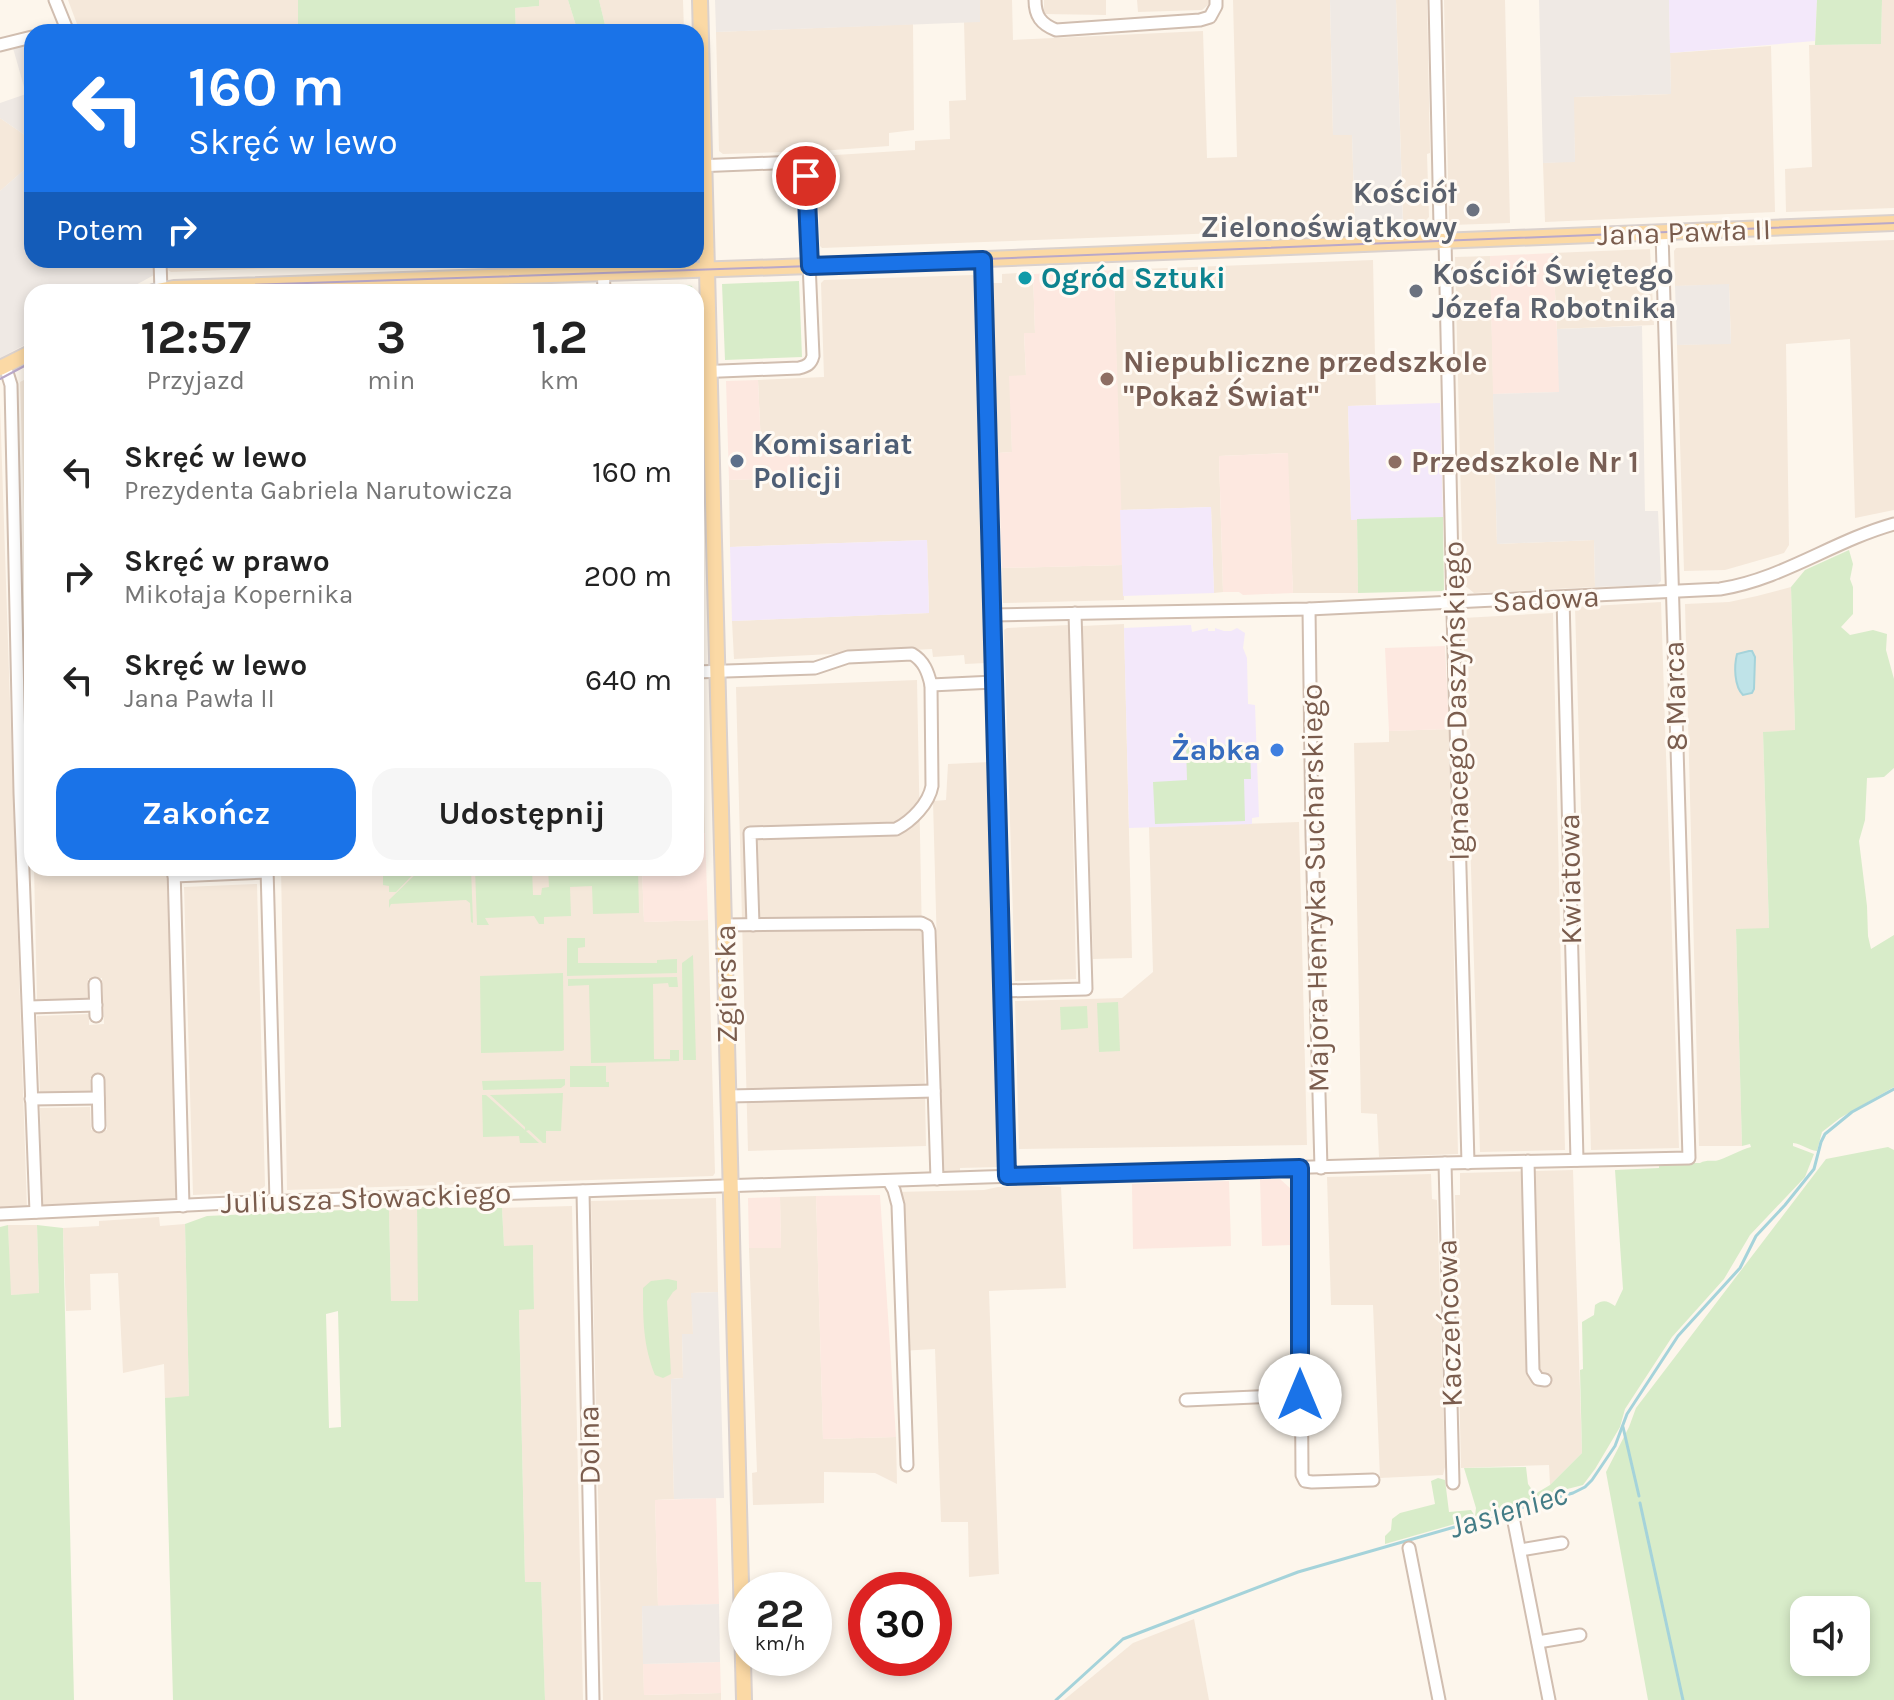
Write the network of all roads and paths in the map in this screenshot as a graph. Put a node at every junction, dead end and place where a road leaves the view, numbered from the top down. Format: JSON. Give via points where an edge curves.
{"nodes":[{"id":1,"x":55,"y":0,"type":"edge"},
{"id":2,"x":700,"y":0,"type":"edge"},
{"id":3,"x":1035,"y":0,"type":"edge"},
{"id":4,"x":1216,"y":0,"type":"edge"},
{"id":5,"x":1435,"y":0,"type":"edge"},
{"id":6,"x":65,"y":24,"type":"edge"},
{"id":7,"x":700,"y":24,"type":"edge"},
{"id":8,"x":24,"y":39,"type":"edge"},
{"id":9,"x":0,"y":45,"type":"edge"},
{"id":10,"x":704,"y":166,"type":"edge"},
{"id":11,"x":1894,"y":223,"type":"edge"},
{"id":12,"x":704,"y":225,"type":"edge"},
{"id":13,"x":1662,"y":233,"type":"junction"},
{"id":14,"x":1445,"y":240,"type":"junction"},
{"id":15,"x":983,"y":260,"type":"junction"},
{"id":16,"x":810,"y":266,"type":"junction"},
{"id":17,"x":571,"y":268,"type":"edge"},
{"id":18,"x":672,"y":268,"type":"edge"},
{"id":19,"x":707,"y":269,"type":"junction"},
{"id":20,"x":314,"y":284,"type":"edge"},
{"id":21,"x":704,"y":331,"type":"edge"},
{"id":22,"x":24,"y":356,"type":"edge"},
{"id":23,"x":2,"y":367,"type":"edge"},
{"id":24,"x":704,"y":372,"type":"edge"},
{"id":25,"x":704,"y":412,"type":"edge"},
{"id":26,"x":1894,"y":524,"type":"edge"},
{"id":27,"x":1671,"y":593,"type":"junction"},
{"id":28,"x":1563,"y":598,"type":"junction"},
{"id":29,"x":1453,"y":603,"type":"junction"},
{"id":30,"x":1309,"y":609,"type":"junction"},
{"id":31,"x":1075,"y":613,"type":"junction"},
{"id":32,"x":993,"y":615,"type":"junction"},
{"id":33,"x":704,"y":672,"type":"edge"},
{"id":34,"x":717,"y":672,"type":"junction"},
{"id":35,"x":994,"y":682,"type":"junction"},
{"id":36,"x":931,"y":685,"type":"junction"},
{"id":37,"x":174,"y":876,"type":"edge"},
{"id":38,"x":267,"y":876,"type":"edge"},
{"id":39,"x":724,"y":925,"type":"junction"},
{"id":40,"x":753,"y":925,"type":"junction"},
{"id":41,"x":95,"y":984,"type":"dead end"},
{"id":42,"x":1002,"y":991,"type":"junction"},
{"id":43,"x":29,"y":1007,"type":"junction"},
{"id":44,"x":98,"y":1080,"type":"dead end"},
{"id":45,"x":934,"y":1091,"type":"junction"},
{"id":46,"x":729,"y":1096,"type":"junction"},
{"id":47,"x":98,"y":1098,"type":"junction"},
{"id":48,"x":31,"y":1099,"type":"junction"},
{"id":49,"x":99,"y":1126,"type":"dead end"},
{"id":50,"x":1689,"y":1158,"type":"joint"},
{"id":51,"x":1577,"y":1160,"type":"junction"},
{"id":52,"x":1528,"y":1161,"type":"junction"},
{"id":53,"x":1445,"y":1163,"type":"junction"},
{"id":54,"x":1468,"y":1163,"type":"junction"},
{"id":55,"x":1300,"y":1168,"type":"junction"},
{"id":56,"x":1321,"y":1168,"type":"junction"},
{"id":57,"x":1007,"y":1176,"type":"junction"},
{"id":58,"x":937,"y":1179,"type":"junction"},
{"id":59,"x":889,"y":1181,"type":"junction"},
{"id":60,"x":732,"y":1186,"type":"junction"},
{"id":61,"x":583,"y":1191,"type":"junction"},
{"id":62,"x":276,"y":1201,"type":"junction"},
{"id":63,"x":183,"y":1206,"type":"junction"},
{"id":64,"x":36,"y":1212,"type":"junction"},
{"id":65,"x":0,"y":1214,"type":"edge"},
{"id":66,"x":1545,"y":1380,"type":"dead end"},
{"id":67,"x":1300,"y":1395,"type":"junction"},
{"id":68,"x":1186,"y":1400,"type":"dead end"},
{"id":69,"x":907,"y":1465,"type":"dead end"},
{"id":70,"x":1373,"y":1480,"type":"dead end"},
{"id":71,"x":1453,"y":1483,"type":"dead end"},
{"id":72,"x":1513,"y":1517,"type":"dead end"},
{"id":73,"x":1562,"y":1543,"type":"dead end"},
{"id":74,"x":1409,"y":1548,"type":"dead end"},
{"id":75,"x":1520,"y":1550,"type":"junction"},
{"id":76,"x":1580,"y":1635,"type":"dead end"},
{"id":77,"x":1538,"y":1642,"type":"junction"},
{"id":78,"x":593,"y":1700,"type":"edge"},
{"id":79,"x":744,"y":1700,"type":"edge"},
{"id":80,"x":1439,"y":1700,"type":"edge"},
{"id":81,"x":1549,"y":1700,"type":"edge"}],
"edges":[{"from":1,"to":6,"type":"street"},
{"from":2,"to":7,"type":"main road","name":"Zgierska"},
{"from":3,"to":4,"type":"street","via":[[1038,18],[1056,30],[1200,20],[1210,17]]},
{"from":5,"to":14,"type":"street","name":"Ignacego Daszyńskiego","via":[[1440,226]]},
{"from":8,"to":9,"type":"street"},
{"from":10,"to":16,"type":"street","via":[[802,165]]},
{"from":11,"to":13,"type":"main road","name":"Jana Pawła II"},
{"from":12,"to":19,"type":"main road","name":"Zgierska"},
{"from":13,"to":14,"type":"main road","name":"Jana Pawła II"},
{"from":13,"to":27,"type":"street","name":"8 Marca"},
{"from":14,"to":15,"type":"main road","name":"Jana Pawła II"},
{"from":14,"to":29,"type":"street","name":"Ignacego Daszyńskiego"},
{"from":15,"to":16,"type":"main road","name":"Jana Pawła II"},
{"from":15,"to":32,"type":"street"},
{"from":16,"to":19,"type":"main road","name":"Jana Pawła II"},
{"from":16,"to":24,"type":"street","via":[[813,356],[807,366]]},
{"from":17,"to":20,"type":"main road","name":"Jana Pawła II"},
{"from":18,"to":19,"type":"main road","name":"Jana Pawła II"},
{"from":19,"to":21,"type":"main road","name":"Zgierska"},
{"from":22,"to":23,"type":"main road"},
{"from":23,"to":43,"type":"street","via":[[11,388]]},
{"from":25,"to":34,"type":"main road","name":"Zgierska"},
{"from":26,"to":27,"type":"street","name":"Sadowa","via":[[1755,582]]},
{"from":27,"to":28,"type":"street","name":"Sadowa"},
{"from":27,"to":50,"type":"street","name":"8 Marca"},
{"from":28,"to":29,"type":"street","name":"Sadowa"},
{"from":28,"to":51,"type":"street","name":"Kwiatowa"},
{"from":29,"to":30,"type":"street","name":"Sadowa"},
{"from":29,"to":54,"type":"street","name":"Ignacego Daszyńskiego"},
{"from":30,"to":31,"type":"street","name":"Sadowa"},
{"from":30,"to":56,"type":"street","name":"Majora Henryka Sucharskiego"},
{"from":31,"to":32,"type":"street","name":"Sadowa"},
{"from":31,"to":42,"type":"street","via":[[1086,989]]},
{"from":32,"to":35,"type":"street"},
{"from":33,"to":34,"type":"street"},
{"from":34,"to":36,"type":"street","via":[[815,668],[848,657],[912,654],[926,668]]},
{"from":34,"to":39,"type":"main road","name":"Zgierska"},
{"from":35,"to":36,"type":"street"},
{"from":35,"to":42,"type":"street"},
{"from":36,"to":40,"type":"street","via":[[929,798],[896,829],[750,833]]},
{"from":37,"to":63,"type":"street"},
{"from":38,"to":62,"type":"street"},
{"from":39,"to":40,"type":"street"},
{"from":39,"to":46,"type":"main road","name":"Zgierska"},
{"from":40,"to":45,"type":"street","via":[[927,926]]},
{"from":41,"to":43,"type":"street","via":[[96,1010]]},
{"from":42,"to":57,"type":"street"},
{"from":43,"to":48,"type":"street"},
{"from":44,"to":47,"type":"street"},
{"from":45,"to":46,"type":"street"},
{"from":45,"to":58,"type":"street"},
{"from":46,"to":60,"type":"main road","name":"Zgierska"},
{"from":47,"to":48,"type":"street"},
{"from":47,"to":49,"type":"street"},
{"from":48,"to":64,"type":"street"},
{"from":50,"to":51,"type":"street","name":"Juliusza Słowackiego"},
{"from":51,"to":52,"type":"street","name":"Juliusza Słowackiego"},
{"from":52,"to":54,"type":"street","name":"Juliusza Słowackiego"},
{"from":52,"to":66,"type":"street","via":[[1533,1371]]},
{"from":53,"to":54,"type":"street","name":"Juliusza Słowackiego"},
{"from":53,"to":56,"type":"street","name":"Juliusza Słowackiego"},
{"from":53,"to":71,"type":"street","name":"Kaczeńcowa"},
{"from":55,"to":56,"type":"street","name":"Juliusza Słowackiego"},
{"from":55,"to":57,"type":"street","name":"Juliusza Słowackiego"},
{"from":55,"to":67,"type":"street"},
{"from":57,"to":58,"type":"street","name":"Juliusza Słowackiego"},
{"from":58,"to":59,"type":"street","name":"Juliusza Słowackiego"},
{"from":59,"to":60,"type":"street","name":"Juliusza Słowackiego"},
{"from":59,"to":69,"type":"street","via":[[898,1205]]},
{"from":60,"to":61,"type":"street","name":"Juliusza Słowackiego"},
{"from":60,"to":79,"type":"main road","name":"Zgierska"},
{"from":61,"to":62,"type":"street","name":"Juliusza Słowackiego"},
{"from":61,"to":78,"type":"street","name":"Dolna"},
{"from":62,"to":63,"type":"street","name":"Juliusza Słowackiego"},
{"from":63,"to":64,"type":"street","name":"Juliusza Słowackiego"},
{"from":64,"to":65,"type":"street","name":"Juliusza Słowackiego"},
{"from":67,"to":68,"type":"street"},
{"from":67,"to":70,"type":"street","via":[[1305,1481]]},
{"from":72,"to":75,"type":"street"},
{"from":73,"to":75,"type":"street"},
{"from":74,"to":80,"type":"street"},
{"from":75,"to":77,"type":"street"},
{"from":76,"to":77,"type":"street"},
{"from":77,"to":81,"type":"street"}]}
